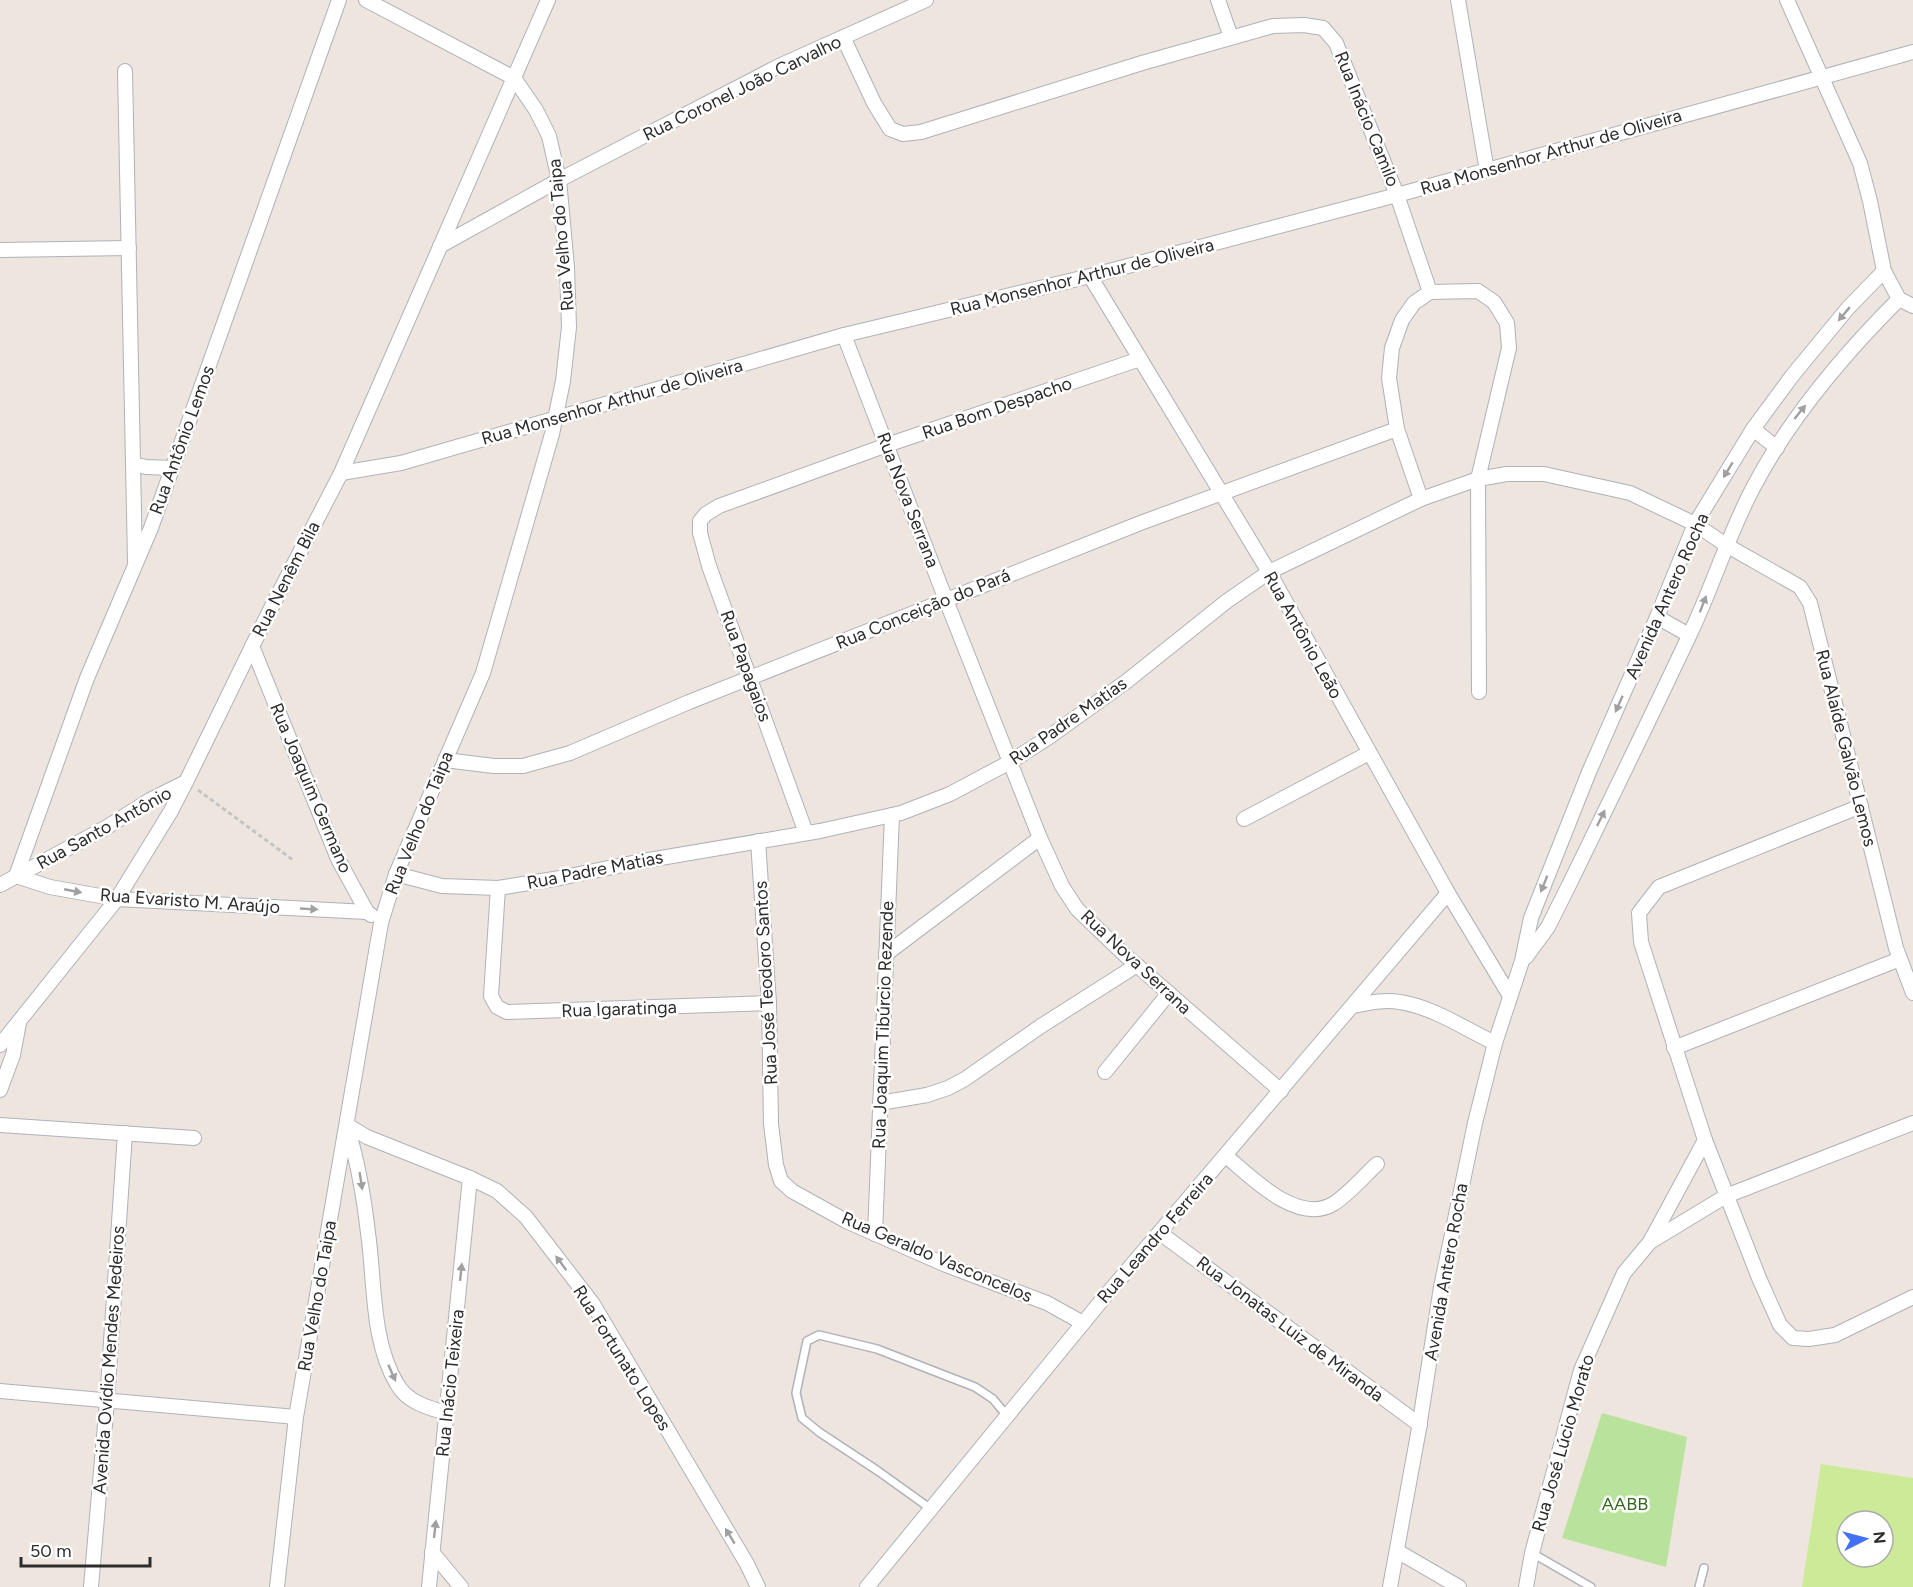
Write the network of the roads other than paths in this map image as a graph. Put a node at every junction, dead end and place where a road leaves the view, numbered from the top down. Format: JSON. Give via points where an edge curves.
{"nodes":[{"id":1,"x":339,"y":0,"type":"edge"},
{"id":2,"x":366,"y":0,"type":"edge"},
{"id":3,"x":548,"y":0,"type":"edge"},
{"id":4,"x":926,"y":0,"type":"edge"},
{"id":5,"x":1218,"y":0,"type":"edge"},
{"id":6,"x":1458,"y":0,"type":"edge"},
{"id":7,"x":1787,"y":0,"type":"edge"},
{"id":8,"x":843,"y":37,"type":"junction"},
{"id":9,"x":1231,"y":37,"type":"junction"},
{"id":10,"x":1913,"y":52,"type":"edge"},
{"id":11,"x":125,"y":71,"type":"dead end"},
{"id":12,"x":1821,"y":76,"type":"junction"},
{"id":13,"x":514,"y":78,"type":"junction"},
{"id":14,"x":1487,"y":171,"type":"junction"},
{"id":15,"x":559,"y":180,"type":"junction"},
{"id":16,"x":1397,"y":195,"type":"junction"},
{"id":17,"x":440,"y":246,"type":"junction"},
{"id":18,"x":129,"y":248,"type":"junction"},
{"id":19,"x":0,"y":250,"type":"edge"},
{"id":20,"x":1884,"y":271,"type":"junction"},
{"id":21,"x":1090,"y":276,"type":"junction"},
{"id":22,"x":1430,"y":292,"type":"junction"},
{"id":23,"x":1899,"y":299,"type":"junction"},
{"id":24,"x":1913,"y":306,"type":"edge"},
{"id":25,"x":844,"y":335,"type":"junction"},
{"id":26,"x":1140,"y":360,"type":"junction"},
{"id":27,"x":555,"y":418,"type":"junction"},
{"id":28,"x":1397,"y":429,"type":"junction"},
{"id":29,"x":1753,"y":429,"type":"junction"},
{"id":30,"x":887,"y":445,"type":"junction"},
{"id":31,"x":1777,"y":448,"type":"junction"},
{"id":32,"x":133,"y":464,"type":"junction"},
{"id":33,"x":172,"y":468,"type":"junction"},
{"id":34,"x":341,"y":472,"type":"junction"},
{"id":35,"x":1478,"y":479,"type":"junction"},
{"id":36,"x":1221,"y":493,"type":"junction"},
{"id":37,"x":1421,"y":499,"type":"junction"},
{"id":38,"x":719,"y":506,"type":"joint"},
{"id":39,"x":1695,"y":524,"type":"junction"},
{"id":40,"x":1726,"y":545,"type":"junction"},
{"id":41,"x":135,"y":566,"type":"junction"},
{"id":42,"x":1269,"y":572,"type":"junction"},
{"id":43,"x":946,"y":600,"type":"junction"},
{"id":44,"x":1658,"y":618,"type":"junction"},
{"id":45,"x":1689,"y":635,"type":"junction"},
{"id":46,"x":252,"y":646,"type":"junction"},
{"id":47,"x":750,"y":678,"type":"junction"},
{"id":48,"x":1479,"y":692,"type":"dead end"},
{"id":49,"x":1368,"y":753,"type":"junction"},
{"id":50,"x":445,"y":760,"type":"junction"},
{"id":51,"x":1010,"y":762,"type":"junction"},
{"id":52,"x":186,"y":782,"type":"junction"},
{"id":53,"x":1861,"y":806,"type":"junction"},
{"id":54,"x":892,"y":816,"type":"junction"},
{"id":55,"x":1244,"y":819,"type":"dead end"},
{"id":56,"x":807,"y":833,"type":"junction"},
{"id":57,"x":1041,"y":838,"type":"junction"},
{"id":58,"x":758,"y":841,"type":"junction"},
{"id":59,"x":396,"y":874,"type":"junction"},
{"id":60,"x":16,"y":876,"type":"junction"},
{"id":61,"x":0,"y":885,"type":"edge"},
{"id":62,"x":498,"y":888,"type":"junction"},
{"id":63,"x":1448,"y":893,"type":"junction"},
{"id":64,"x":117,"y":899,"type":"junction"},
{"id":65,"x":367,"y":912,"type":"junction"},
{"id":66,"x":381,"y":923,"type":"junction"},
{"id":67,"x":886,"y":954,"type":"junction"},
{"id":68,"x":1900,"y":959,"type":"junction"},
{"id":69,"x":1522,"y":961,"type":"junction"},
{"id":70,"x":1137,"y":965,"type":"junction"},
{"id":71,"x":1169,"y":993,"type":"junction"},
{"id":72,"x":1913,"y":993,"type":"edge"},
{"id":73,"x":1510,"y":996,"type":"junction"},
{"id":74,"x":769,"y":1003,"type":"junction"},
{"id":75,"x":1353,"y":1006,"type":"junction"},
{"id":76,"x":19,"y":1022,"type":"junction"},
{"id":77,"x":1495,"y":1043,"type":"junction"},
{"id":78,"x":0,"y":1045,"type":"edge"},
{"id":79,"x":1674,"y":1048,"type":"junction"},
{"id":80,"x":1105,"y":1072,"type":"dead end"},
{"id":81,"x":0,"y":1090,"type":"edge"},
{"id":82,"x":1281,"y":1091,"type":"junction"},
{"id":83,"x":880,"y":1103,"type":"junction"},
{"id":84,"x":1913,"y":1123,"type":"edge"},
{"id":85,"x":0,"y":1125,"type":"edge"},
{"id":86,"x":347,"y":1125,"type":"junction"},
{"id":87,"x":771,"y":1125,"type":"joint"},
{"id":88,"x":125,"y":1133,"type":"junction"},
{"id":89,"x":194,"y":1138,"type":"dead end"},
{"id":90,"x":1705,"y":1140,"type":"junction"},
{"id":91,"x":1226,"y":1156,"type":"junction"},
{"id":92,"x":1377,"y":1164,"type":"dead end"},
{"id":93,"x":470,"y":1178,"type":"junction"},
{"id":94,"x":1726,"y":1197,"type":"junction"},
{"id":95,"x":1160,"y":1233,"type":"junction"},
{"id":96,"x":875,"y":1234,"type":"junction"},
{"id":97,"x":1650,"y":1242,"type":"junction"},
{"id":98,"x":1913,"y":1297,"type":"edge"},
{"id":99,"x":1083,"y":1323,"type":"junction"},
{"id":100,"x":0,"y":1391,"type":"edge"},
{"id":101,"x":107,"y":1401,"type":"junction"},
{"id":102,"x":447,"y":1413,"type":"junction"},
{"id":103,"x":296,"y":1417,"type":"junction"},
{"id":104,"x":1008,"y":1417,"type":"junction"},
{"id":105,"x":1420,"y":1425,"type":"junction"},
{"id":106,"x":931,"y":1509,"type":"junction"},
{"id":107,"x":1396,"y":1551,"type":"junction"},
{"id":108,"x":432,"y":1552,"type":"junction"},
{"id":109,"x":1532,"y":1553,"type":"junction"},
{"id":110,"x":1704,"y":1568,"type":"dead end"},
{"id":111,"x":91,"y":1587,"type":"edge"},
{"id":112,"x":278,"y":1587,"type":"edge"},
{"id":113,"x":429,"y":1587,"type":"edge"},
{"id":114,"x":461,"y":1587,"type":"edge"},
{"id":115,"x":758,"y":1587,"type":"edge"},
{"id":116,"x":867,"y":1587,"type":"edge"},
{"id":117,"x":1390,"y":1587,"type":"edge"},
{"id":118,"x":1459,"y":1587,"type":"edge"},
{"id":119,"x":1526,"y":1587,"type":"edge"},
{"id":120,"x":1591,"y":1587,"type":"edge"},
{"id":121,"x":1699,"y":1587,"type":"edge"}],
"edges":[{"from":1,"to":33,"type":"street","name":"Rua Antônio Lemos"},
{"from":2,"to":13,"type":"street"},
{"from":3,"to":13,"type":"street","name":"Rua Nenêm Bila"},
{"from":4,"to":8,"type":"street","name":"Rua Coronel João Carvalho"},
{"from":5,"to":9,"type":"street"},
{"from":6,"to":14,"type":"street"},
{"from":7,"to":12,"type":"street"},
{"from":8,"to":9,"type":"street","via":[[874,104],[890,129],[903,134],[921,132]]},
{"from":8,"to":15,"type":"street","name":"Rua Coronel João Carvalho"},
{"from":9,"to":16,"type":"street","name":"Rua Inácio Camilo","via":[[1273,26],[1323,28],[1336,43]]},
{"from":10,"to":12,"type":"street","name":"Rua Monsenhor Arthur de Oliveira"},
{"from":11,"to":18,"type":"street"},
{"from":12,"to":14,"type":"street","name":"Rua Monsenhor Arthur de Oliveira"},
{"from":12,"to":20,"type":"street","via":[[1860,163]]},
{"from":13,"to":15,"type":"street","name":"Rua Velho do Taipa","via":[[549,136]]},
{"from":13,"to":17,"type":"street","name":"Rua Nenêm Bila"},
{"from":14,"to":16,"type":"street","name":"Rua Monsenhor Arthur de Oliveira"},
{"from":15,"to":17,"type":"street","name":"Rua Coronel João Carvalho"},
{"from":15,"to":27,"type":"street","name":"Rua Velho do Taipa","via":[[569,327]]},
{"from":16,"to":21,"type":"street","name":"Rua Monsenhor Arthur de Oliveira"},
{"from":16,"to":22,"type":"street","name":"Rua Inácio Camilo"},
{"from":17,"to":34,"type":"street","name":"Rua Nenêm Bila"},
{"from":18,"to":19,"type":"street"},
{"from":18,"to":32,"type":"street"},
{"from":20,"to":23,"type":"street"},
{"from":20,"to":29,"type":"street","name":"Avenida Antero Rocha","one_way":true,"via":[[1848,308]]},
{"from":21,"to":25,"type":"street","name":"Rua Monsenhor Arthur de Oliveira"},
{"from":21,"to":26,"type":"street","name":"Rua Antônio Leão"},
{"from":22,"to":28,"type":"street","via":[[1414,303],[1402,320],[1392,348],[1389,378]]},
{"from":22,"to":35,"type":"street","via":[[1478,291],[1494,302],[1507,323],[1509,348]]},
{"from":23,"to":24,"type":"street"},
{"from":31,"to":23,"type":"street","name":"Avenida Antero Rocha","one_way":true,"via":[[1793,421],[1857,341]]},
{"from":25,"to":27,"type":"street","name":"Rua Monsenhor Arthur de Oliveira"},
{"from":25,"to":30,"type":"street","name":"Rua Nova Serrana"},
{"from":26,"to":30,"type":"street","name":"Rua Bom Despacho"},
{"from":26,"to":36,"type":"street","name":"Rua Antônio Leão"},
{"from":27,"to":34,"type":"street","name":"Rua Monsenhor Arthur de Oliveira","via":[[401,463]]},
{"from":27,"to":50,"type":"street","name":"Rua Velho do Taipa","via":[[483,673]]},
{"from":28,"to":36,"type":"street","name":"Rua Conceição do Pará"},
{"from":28,"to":37,"type":"street"},
{"from":29,"to":31,"type":"street"},
{"from":29,"to":39,"type":"street","name":"Avenida Antero Rocha","one_way":true},
{"from":30,"to":38,"type":"street","name":"Rua Bom Despacho"},
{"from":30,"to":43,"type":"street","name":"Rua Nova Serrana"},
{"from":31,"to":40,"type":"street","name":"Avenida Antero Rocha","via":[[1753,487]]},
{"from":32,"to":33,"type":"street"},
{"from":32,"to":41,"type":"street"},
{"from":33,"to":41,"type":"street","name":"Rua Antônio Lemos"},
{"from":34,"to":46,"type":"street","name":"Rua Nenêm Bila"},
{"from":35,"to":37,"type":"street","name":"Rua Padre Matias"},
{"from":35,"to":39,"type":"street","name":"Rua Padre Matias","via":[[1544,474],[1630,493]]},
{"from":35,"to":48,"type":"street"},
{"from":36,"to":42,"type":"street","name":"Rua Antônio Leão"},
{"from":36,"to":43,"type":"street","name":"Rua Conceição do Pará"},
{"from":37,"to":42,"type":"street","name":"Rua Padre Matias"},
{"from":38,"to":47,"type":"street","name":"Rua Papagaios","via":[[700,520],[700,533]]},
{"from":39,"to":40,"type":"street","name":"Rua Alaíde Galvão Lemos"},
{"from":39,"to":44,"type":"street","name":"Avenida Antero Rocha"},
{"from":45,"to":40,"type":"street","name":"Avenida Antero Rocha","one_way":true},
{"from":40,"to":53,"type":"street","name":"Rua Alaíde Galvão Lemos","via":[[1800,586],[1810,603]]},
{"from":41,"to":60,"type":"street","name":"Rua Antônio Lemos","via":[[87,678]]},
{"from":42,"to":49,"type":"street","name":"Rua Antônio Leão"},
{"from":42,"to":51,"type":"street","name":"Rua Padre Matias","via":[[1127,681]]},
{"from":43,"to":47,"type":"street","name":"Rua Conceição do Pará"},
{"from":43,"to":51,"type":"street","name":"Rua Nova Serrana"},
{"from":44,"to":45,"type":"street"},
{"from":44,"to":69,"type":"street","name":"Avenida Antero Rocha","one_way":true,"via":[[1589,772],[1531,918]]},
{"from":69,"to":45,"type":"street","name":"Avenida Antero Rocha","one_way":true,"via":[[1548,927]]},
{"from":46,"to":52,"type":"street","name":"Rua Nenêm Bila"},
{"from":46,"to":65,"type":"street","name":"Rua Joaquim Germano","via":[[338,859]]},
{"from":47,"to":50,"type":"street","name":"Rua Conceição do Pará","via":[[570,753],[523,766]]},
{"from":47,"to":56,"type":"street","name":"Rua Papagaios"},
{"from":49,"to":55,"type":"street"},
{"from":49,"to":63,"type":"street","name":"Rua Antônio Leão"},
{"from":50,"to":59,"type":"street","name":"Rua Velho do Taipa"},
{"from":51,"to":54,"type":"street","name":"Rua Padre Matias","via":[[951,794]]},
{"from":51,"to":57,"type":"street","name":"Rua Nova Serrana"},
{"from":52,"to":60,"type":"street","name":"Rua Santo Antônio"},
{"from":52,"to":64,"type":"street","name":"Rua Nenêm Bila"},
{"from":53,"to":68,"type":"street","name":"Rua Alaíde Galvão Lemos"},
{"from":53,"to":79,"type":"street","via":[[1659,887],[1639,913],[1641,942]]},
{"from":54,"to":56,"type":"street","name":"Rua Padre Matias"},
{"from":54,"to":67,"type":"street","name":"Rua Joaquim Tibúrcio Rezende"},
{"from":56,"to":58,"type":"street","name":"Rua Padre Matias"},
{"from":57,"to":67,"type":"street"},
{"from":57,"to":70,"type":"street","name":"Rua Nova Serrana","via":[[1077,909]]},
{"from":58,"to":62,"type":"street","name":"Rua Padre Matias"},
{"from":58,"to":74,"type":"street","name":"Rua José Teodoro Santos"},
{"from":59,"to":62,"type":"street","name":"Rua Padre Matias","via":[[442,886]]},
{"from":59,"to":66,"type":"street","name":"Rua Velho do Taipa"},
{"from":60,"to":61,"type":"street","name":"Rua Santo Antônio"},
{"from":60,"to":64,"type":"street","name":"Rua Evaristo M. Araújo","one_way":true},
{"from":62,"to":74,"type":"street","name":"Rua Igaratinga","via":[[491,996],[507,1012]]},
{"from":63,"to":73,"type":"street","name":"Rua Antônio Leão"},
{"from":63,"to":75,"type":"street","name":"Rua Leandro Ferreira"},
{"from":64,"to":65,"type":"street","name":"Rua Evaristo M. Araújo","one_way":true},
{"from":64,"to":76,"type":"street","name":"Rua Nenêm Bila"},
{"from":65,"to":66,"type":"street","name":"Rua Joaquim Germano"},
{"from":66,"to":86,"type":"street","name":"Rua Velho do Taipa"},
{"from":67,"to":83,"type":"street","name":"Rua Joaquim Tibúrcio Rezende"},
{"from":68,"to":72,"type":"street","name":"Rua Alaíde Galvão Lemos"},
{"from":68,"to":79,"type":"street"},
{"from":69,"to":73,"type":"street","name":"Avenida Antero Rocha"},
{"from":70,"to":71,"type":"street","name":"Rua Nova Serrana"},
{"from":70,"to":83,"type":"street","via":[[965,1079],[927,1095]]},
{"from":71,"to":80,"type":"street"},
{"from":71,"to":82,"type":"street","name":"Rua Nova Serrana"},
{"from":73,"to":77,"type":"street","name":"Avenida Antero Rocha"},
{"from":74,"to":87,"type":"street","name":"Rua José Teodoro Santos"},
{"from":75,"to":77,"type":"street","via":[[1399,1002],[1427,1010]]},
{"from":75,"to":82,"type":"street","name":"Rua Leandro Ferreira"},
{"from":76,"to":78,"type":"street","name":"Rua Nenêm Bila"},
{"from":76,"to":81,"type":"street","via":[[14,1055]]},
{"from":77,"to":105,"type":"street","name":"Avenida Antero Rocha","via":[[1441,1287]]},
{"from":79,"to":90,"type":"street"},
{"from":82,"to":91,"type":"street","name":"Rua Leandro Ferreira"},
{"from":83,"to":96,"type":"street","name":"Rua Joaquim Tibúrcio Rezende"},
{"from":84,"to":94,"type":"street","name":"Rua José Lúcio Morato"},
{"from":85,"to":88,"type":"street"},
{"from":86,"to":93,"type":"street","name":"Rua Fortunato Lopes","via":[[367,1137]]},
{"from":86,"to":102,"type":"street","one_way":true,"via":[[358,1162],[375,1309],[386,1359],[398,1386],[422,1407]]},
{"from":86,"to":103,"type":"street","name":"Rua Velho do Taipa"},
{"from":87,"to":96,"type":"street","name":"Rua Geraldo Vasconcelos","via":[[781,1181],[813,1203]]},
{"from":88,"to":89,"type":"street"},
{"from":88,"to":101,"type":"street","name":"Avenida Ovídio Mendes Medeiros"},
{"from":90,"to":94,"type":"street"},
{"from":90,"to":97,"type":"street","name":"Rua José Lúcio Morato"},
{"from":91,"to":92,"type":"street","via":[[1273,1196],[1314,1210],[1332,1204]]},
{"from":91,"to":95,"type":"street","name":"Rua Leandro Ferreira"},
{"from":102,"to":93,"type":"street","name":"Rua Inácio Teixeira","one_way":true},
{"from":115,"to":93,"type":"street","name":"Rua Fortunato Lopes","one_way":true,"via":[[593,1304],[526,1217],[497,1191]]},
{"from":94,"to":97,"type":"street","name":"Rua José Lúcio Morato"},
{"from":94,"to":98,"type":"street","via":[[1780,1325],[1793,1338],[1809,1340],[1835,1335]]},
{"from":95,"to":99,"type":"street","name":"Rua Leandro Ferreira"},
{"from":95,"to":105,"type":"street","name":"Rua Jonatas Luiz de Miranda"},
{"from":96,"to":99,"type":"street","name":"Rua Geraldo Vasconcelos","via":[[1047,1303]]},
{"from":97,"to":109,"type":"street","name":"Rua José Lúcio Morato","via":[[1624,1273],[1581,1370]]},
{"from":99,"to":104,"type":"street","name":"Rua Leandro Ferreira"},
{"from":100,"to":101,"type":"street"},
{"from":101,"to":103,"type":"street"},
{"from":101,"to":111,"type":"street","name":"Avenida Ovídio Mendes Medeiros"},
{"from":108,"to":102,"type":"street","name":"Rua Inácio Teixeira","one_way":true},
{"from":103,"to":112,"type":"street","name":"Rua Velho do Taipa"},
{"from":104,"to":106,"type":"street","name":"Rua Leandro Ferreira"},
{"from":104,"to":106,"type":"lane","via":[[993,1399],[975,1387],[877,1349],[819,1335],[807,1341],[796,1393],[802,1418]]},
{"from":105,"to":107,"type":"street","name":"Avenida Antero Rocha"},
{"from":106,"to":116,"type":"street","name":"Rua Leandro Ferreira"},
{"from":107,"to":117,"type":"street","name":"Avenida Antero Rocha"},
{"from":107,"to":118,"type":"street"},
{"from":108,"to":113,"type":"street","name":"Rua Inácio Teixeira"},
{"from":108,"to":114,"type":"street"},
{"from":109,"to":119,"type":"street","name":"Rua José Lúcio Morato"},
{"from":109,"to":120,"type":"lane"},
{"from":110,"to":121,"type":"lane"}]}
